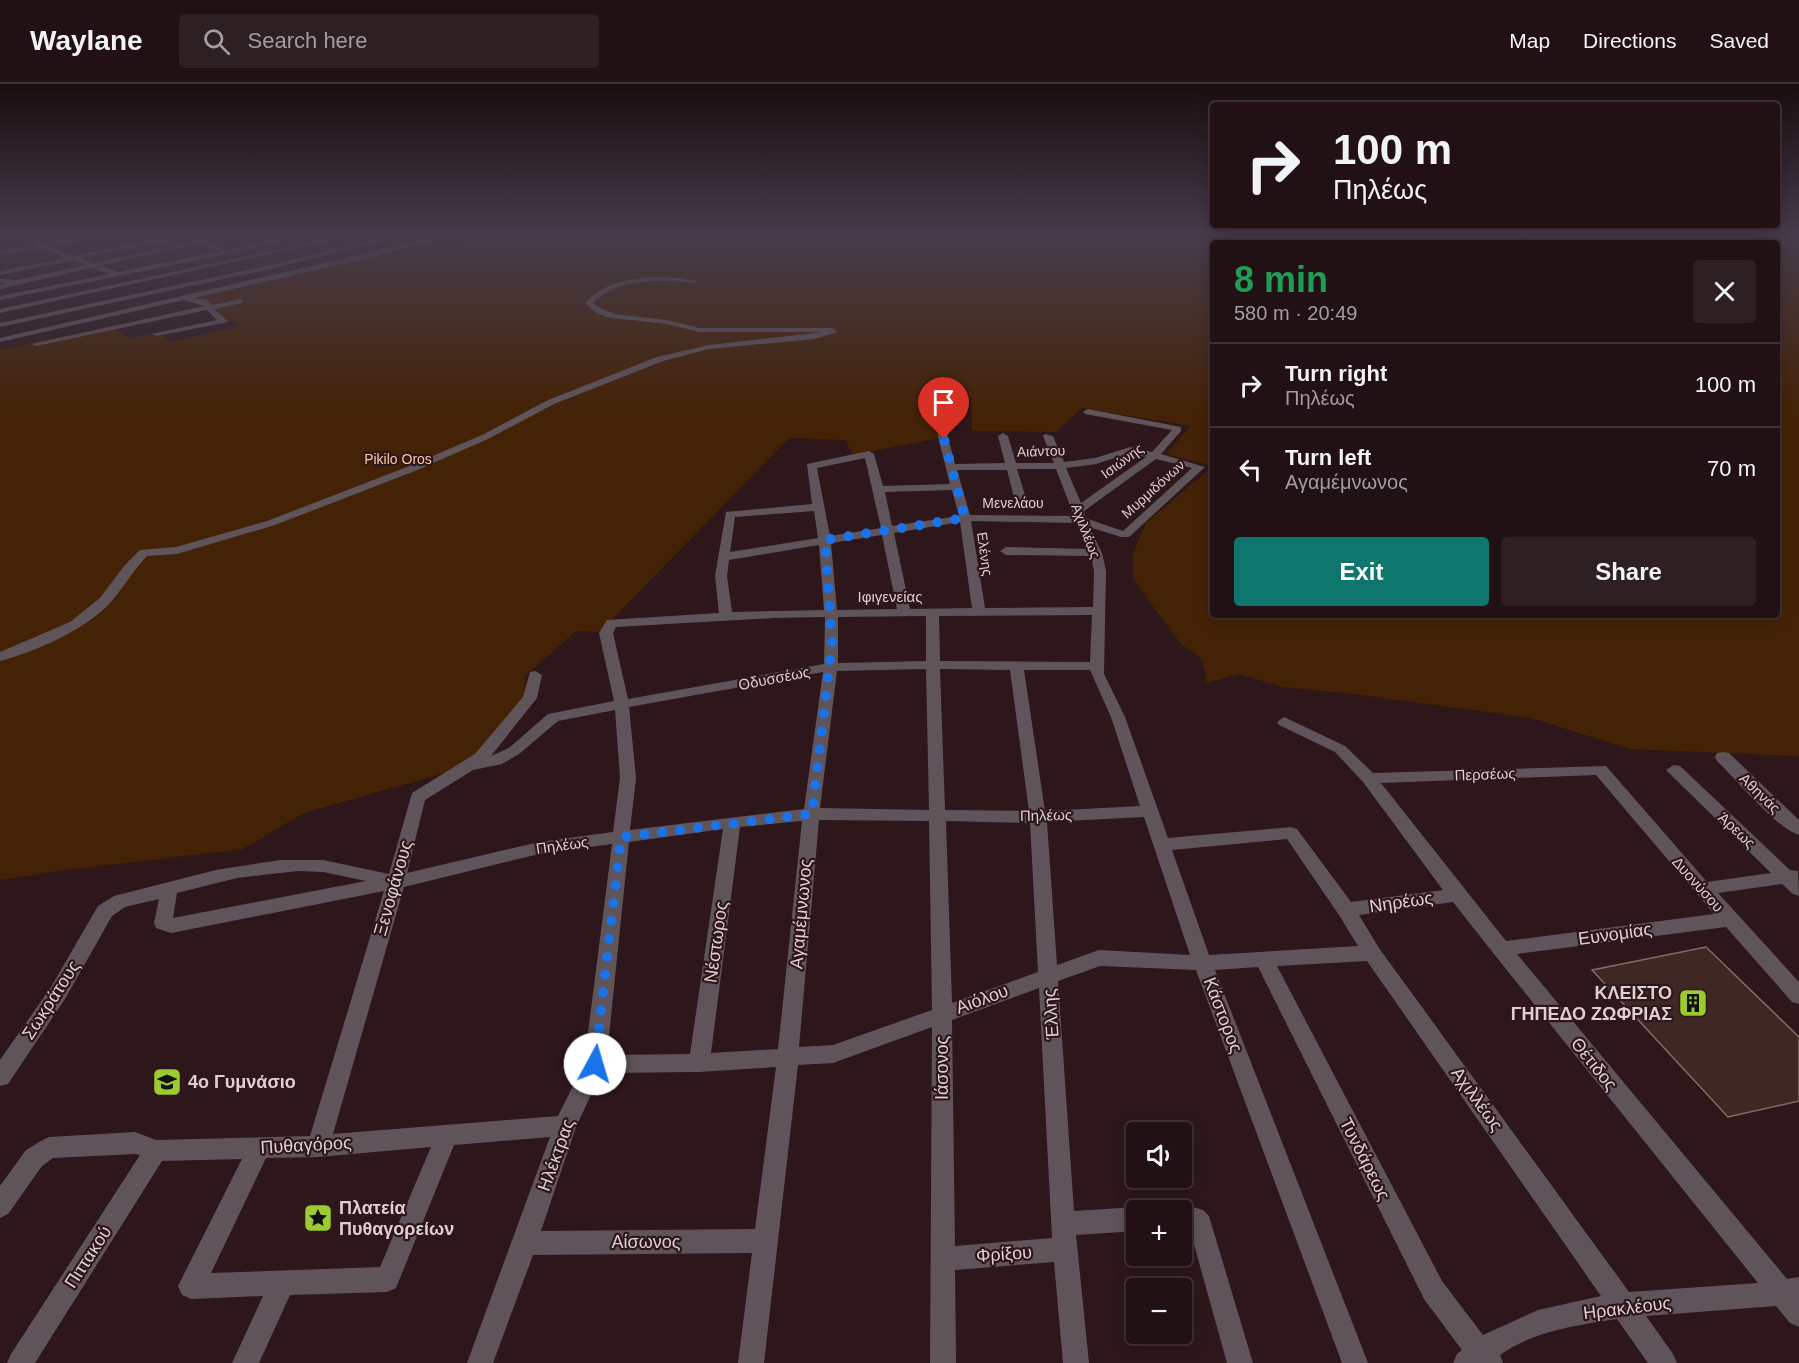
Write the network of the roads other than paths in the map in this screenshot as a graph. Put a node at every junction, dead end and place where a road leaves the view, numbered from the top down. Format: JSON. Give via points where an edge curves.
{"nodes":[{"id":1,"x":16,"y":295,"type":"edge"},
{"id":2,"x":28,"y":295,"type":"edge"},
{"id":3,"x":82,"y":295,"type":"edge"},
{"id":4,"x":140,"y":295,"type":"edge"},
{"id":5,"x":175,"y":295,"type":"edge"},
{"id":6,"x":199,"y":295,"type":"edge"},
{"id":7,"x":597,"y":295,"type":"edge"},
{"id":8,"x":0,"y":298,"type":"edge"},
{"id":9,"x":184,"y":298,"type":"junction"},
{"id":10,"x":239,"y":301,"type":"dead end"},
{"id":11,"x":48,"y":302,"type":"junction"},
{"id":12,"x":69,"y":310,"type":"junction"},
{"id":13,"x":211,"y":310,"type":"junction"},
{"id":14,"x":0,"y":311,"type":"edge"},
{"id":15,"x":91,"y":319,"type":"junction"},
{"id":16,"x":0,"y":325,"type":"edge"},
{"id":17,"x":110,"y":328,"type":"junction"},
{"id":18,"x":145,"y":329,"type":"dead end"},
{"id":19,"x":156,"y":334,"type":"dead end"},
{"id":20,"x":0,"y":340,"type":"edge"},
{"id":21,"x":36,"y":344,"type":"dead end"},
{"id":22,"x":941,"y":393,"type":"dead end"},
{"id":23,"x":1088,"y":412,"type":"dead end"},
{"id":24,"x":1003,"y":436,"type":"dead end"},
{"id":25,"x":1048,"y":436,"type":"dead end"},
{"id":26,"x":1155,"y":455,"type":"junction"},
{"id":27,"x":1061,"y":466,"type":"junction"},
{"id":28,"x":951,"y":467,"type":"junction"},
{"id":29,"x":1011,"y":467,"type":"junction"},
{"id":30,"x":956,"y":487,"type":"junction"},
{"id":31,"x":879,"y":489,"type":"junction"},
{"id":32,"x":1022,"y":505,"type":"dead end"},
{"id":33,"x":819,"y":507,"type":"junction"},
{"id":34,"x":1079,"y":515,"type":"junction"},
{"id":35,"x":965,"y":518,"type":"junction"},
{"id":36,"x":886,"y":531,"type":"junction"},
{"id":37,"x":1125,"y":535,"type":"joint"},
{"id":38,"x":825,"y":540,"type":"junction"},
{"id":39,"x":1006,"y":551,"type":"dead end"},
{"id":40,"x":1095,"y":552,"type":"junction"},
{"id":41,"x":723,"y":557,"type":"junction"},
{"id":42,"x":1097,"y":611,"type":"junction"},
{"id":43,"x":979,"y":612,"type":"junction"},
{"id":44,"x":830,"y":613,"type":"junction"},
{"id":45,"x":904,"y":613,"type":"junction"},
{"id":46,"x":932,"y":613,"type":"junction"},
{"id":47,"x":726,"y":616,"type":"junction"},
{"id":48,"x":612,"y":623,"type":"joint"},
{"id":49,"x":0,"y":657,"type":"edge"},
{"id":50,"x":1016,"y":665,"type":"junction"},
{"id":51,"x":935,"y":666,"type":"junction"},
{"id":52,"x":1097,"y":666,"type":"junction"},
{"id":53,"x":831,"y":667,"type":"junction"},
{"id":54,"x":535,"y":675,"type":"dead end"},
{"id":55,"x":623,"y":706,"type":"junction"},
{"id":56,"x":1284,"y":722,"type":"dead end"},
{"id":57,"x":1723,"y":757,"type":"dead end"},
{"id":58,"x":469,"y":766,"type":"junction"},
{"id":59,"x":1600,"y":770,"type":"joint"},
{"id":60,"x":1674,"y":770,"type":"dead end"},
{"id":61,"x":1369,"y":778,"type":"junction"},
{"id":62,"x":1149,"y":811,"type":"junction"},
{"id":63,"x":812,"y":814,"type":"junction"},
{"id":64,"x":937,"y":815,"type":"junction"},
{"id":65,"x":1038,"y":817,"type":"junction"},
{"id":66,"x":732,"y":822,"type":"junction"},
{"id":67,"x":1799,"y":828,"type":"edge"},
{"id":68,"x":621,"y":837,"type":"junction"},
{"id":69,"x":1162,"y":845,"type":"junction"},
{"id":70,"x":1795,"y":880,"type":"edge"},
{"id":71,"x":396,"y":882,"type":"junction"},
{"id":72,"x":1703,"y":889,"type":"junction"},
{"id":73,"x":164,"y":891,"type":"junction"},
{"id":74,"x":1457,"y":894,"type":"junction"},
{"id":75,"x":1346,"y":910,"type":"junction"},
{"id":76,"x":1729,"y":919,"type":"junction"},
{"id":77,"x":1501,"y":949,"type":"junction"},
{"id":78,"x":1372,"y":953,"type":"junction"},
{"id":79,"x":1264,"y":959,"type":"junction"},
{"id":80,"x":1203,"y":963,"type":"junction"},
{"id":81,"x":1048,"y":975,"type":"junction"},
{"id":82,"x":1799,"y":996,"type":"edge"},
{"id":83,"x":942,"y":1014,"type":"junction"},
{"id":84,"x":788,"y":1058,"type":"junction"},
{"id":85,"x":699,"y":1063,"type":"junction"},
{"id":86,"x":595,"y":1064,"type":"junction"},
{"id":87,"x":0,"y":1077,"type":"edge"},
{"id":88,"x":565,"y":1126,"type":"junction"},
{"id":89,"x":447,"y":1135,"type":"junction"},
{"id":90,"x":318,"y":1146,"type":"junction"},
{"id":91,"x":259,"y":1148,"type":"junction"},
{"id":92,"x":156,"y":1150,"type":"junction"},
{"id":93,"x":0,"y":1206,"type":"edge"},
{"id":94,"x":1192,"y":1217,"type":"edge"},
{"id":95,"x":1126,"y":1220,"type":"edge"},
{"id":96,"x":1063,"y":1224,"type":"junction"},
{"id":97,"x":766,"y":1241,"type":"junction"},
{"id":98,"x":525,"y":1243,"type":"junction"},
{"id":99,"x":1066,"y":1249,"type":"junction"},
{"id":100,"x":941,"y":1259,"type":"junction"},
{"id":101,"x":283,"y":1283,"type":"junction"},
{"id":102,"x":1790,"y":1291,"type":"edge"},
{"id":103,"x":1625,"y":1305,"type":"junction"},
{"id":104,"x":1799,"y":1314,"type":"edge"},
{"id":105,"x":1479,"y":1359,"type":"edge"},
{"id":106,"x":20,"y":1363,"type":"edge"},
{"id":107,"x":245,"y":1363,"type":"edge"},
{"id":108,"x":480,"y":1363,"type":"edge"},
{"id":109,"x":751,"y":1363,"type":"edge"},
{"id":110,"x":943,"y":1363,"type":"edge"},
{"id":111,"x":1076,"y":1363,"type":"edge"},
{"id":112,"x":1240,"y":1363,"type":"edge"},
{"id":113,"x":1355,"y":1363,"type":"edge"},
{"id":114,"x":1664,"y":1363,"type":"edge"}],
"edges":[{"from":1,"to":8,"type":"street"},
{"from":2,"to":11,"type":"street"},
{"from":3,"to":11,"type":"street"},
{"from":4,"to":12,"type":"street"},
{"from":5,"to":9,"type":"street"},
{"from":6,"to":9,"type":"street"},
{"from":7,"to":49,"type":"street","via":[[589,303],[599,311],[699,330],[823,328],[833,332],[709,347],[669,356],[551,402],[485,438],[271,523],[196,545],[144,553],[105,601],[75,625]]},
{"from":9,"to":13,"type":"street","via":[[205,302]]},
{"from":9,"to":15,"type":"street"},
{"from":10,"to":13,"type":"street"},
{"from":11,"to":12,"type":"street"},
{"from":11,"to":14,"type":"street"},
{"from":12,"to":15,"type":"street"},
{"from":12,"to":16,"type":"street"},
{"from":13,"to":17,"type":"street"},
{"from":13,"to":18,"type":"street"},
{"from":13,"to":19,"type":"street","via":[[224,321]]},
{"from":15,"to":17,"type":"street"},
{"from":15,"to":20,"type":"street"},
{"from":17,"to":21,"type":"street"},
{"from":22,"to":28,"type":"street","name":"Ελένης","via":[[943,436]]},
{"from":23,"to":26,"type":"street","name":"Ισιώνης","via":[[1178,429]]},
{"from":24,"to":29,"type":"street"},
{"from":25,"to":27,"type":"street","name":"Αχιλλέως"},
{"from":26,"to":27,"type":"street","name":"Αιάντου","via":[[1130,450],[1096,461]]},
{"from":26,"to":34,"type":"street","name":"Ισιώνης"},
{"from":26,"to":37,"type":"street","name":"Μυρμιδόνων","via":[[1200,467]]},
{"from":27,"to":29,"type":"street","name":"Αιάντου"},
{"from":27,"to":34,"type":"street","name":"Αχιλλέως"},
{"from":28,"to":29,"type":"street","name":"Αιάντου"},
{"from":28,"to":30,"type":"street","name":"Ελένης"},
{"from":29,"to":32,"type":"street"},
{"from":30,"to":31,"type":"street"},
{"from":30,"to":35,"type":"street","name":"Ελένης"},
{"from":31,"to":33,"type":"street","name":"Αγαμέμνωνος","via":[[869,454],[811,466]]},
{"from":31,"to":36,"type":"street"},
{"from":33,"to":38,"type":"street","name":"Αγαμέμνωνος"},
{"from":33,"to":41,"type":"street","via":[[730,514]]},
{"from":34,"to":35,"type":"street","name":"Μενελάου"},
{"from":34,"to":37,"type":"street","name":"Μενελάου"},
{"from":34,"to":40,"type":"street","name":"Αχιλλέως"},
{"from":35,"to":36,"type":"street","name":"Μενελάου"},
{"from":35,"to":43,"type":"street","name":"Ελένης"},
{"from":36,"to":38,"type":"street","name":"Μενελάου"},
{"from":36,"to":45,"type":"street"},
{"from":38,"to":41,"type":"street","name":"Μενελάου"},
{"from":38,"to":44,"type":"street","name":"Αγαμέμνωνος"},
{"from":39,"to":40,"type":"street"},
{"from":40,"to":42,"type":"street","name":"Αχιλλέως","via":[[1100,571]]},
{"from":41,"to":47,"type":"street"},
{"from":42,"to":43,"type":"street","name":"Ιφιγενείας"},
{"from":42,"to":52,"type":"street","name":"Αχιλλέως"},
{"from":43,"to":46,"type":"street","name":"Ιφιγενείας"},
{"from":44,"to":45,"type":"street","name":"Ιφιγενείας"},
{"from":44,"to":47,"type":"street","name":"Ιφιγενείας"},
{"from":44,"to":53,"type":"street","name":"Αγαμέμνωνος"},
{"from":45,"to":46,"type":"street","name":"Ιφιγενείας"},
{"from":46,"to":51,"type":"street","name":"Ιάσονος"},
{"from":47,"to":48,"type":"street","name":"Ιφιγενείας"},
{"from":48,"to":55,"type":"street","name":"Ηλέκτρας","via":[[606,633]]},
{"from":50,"to":51,"type":"street","name":"Οδυσσέως"},
{"from":50,"to":52,"type":"street","name":"Οδυσσέως"},
{"from":50,"to":65,"type":"street","name":"Έλλης"},
{"from":51,"to":53,"type":"street","name":"Οδυσσέως"},
{"from":51,"to":64,"type":"street","name":"Ιάσονος"},
{"from":52,"to":62,"type":"street","name":"Κάστορος"},
{"from":53,"to":55,"type":"street","name":"Οδυσσέως"},
{"from":53,"to":63,"type":"street","name":"Αγαμέμνωνος"},
{"from":54,"to":58,"type":"street","name":"Ξενοφάνους","via":[[530,698],[481,758]]},
{"from":55,"to":58,"type":"street","name":"Οδυσσέως","via":[[553,717],[514,751]]},
{"from":55,"to":68,"type":"street","name":"Ηλέκτρας","via":[[628,778]]},
{"from":56,"to":61,"type":"street","name":"Θέτιδος","via":[[1340,748]]},
{"from":57,"to":67,"type":"street","name":"Αθηνάς"},
{"from":58,"to":71,"type":"street","name":"Ξενοφάνους","via":[[418,797]]},
{"from":59,"to":61,"type":"street","name":"Περσέως"},
{"from":59,"to":72,"type":"street","name":"Δυονύσου"},
{"from":60,"to":70,"type":"street","name":"Άρεως"},
{"from":61,"to":74,"type":"street","name":"Θέτιδος"},
{"from":62,"to":65,"type":"street","name":"Πηλέως"},
{"from":62,"to":69,"type":"street","name":"Κάστορος"},
{"from":63,"to":64,"type":"street","name":"Πηλέως"},
{"from":63,"to":66,"type":"street","name":"Πηλέως"},
{"from":63,"to":84,"type":"street","name":"Αγαμέμνωνος"},
{"from":64,"to":65,"type":"street","name":"Πηλέως"},
{"from":64,"to":83,"type":"street","name":"Ιάσονος"},
{"from":65,"to":81,"type":"street","name":"Έλλης"},
{"from":66,"to":68,"type":"street","name":"Πηλέως"},
{"from":66,"to":85,"type":"street","name":"Νέστωρος"},
{"from":68,"to":71,"type":"street","name":"Πηλέως","via":[[539,848]]},
{"from":68,"to":86,"type":"street","name":"Ηλέκτρας"},
{"from":69,"to":75,"type":"street","name":"Αχιλλέως","via":[[1291,833]]},
{"from":69,"to":80,"type":"street","name":"Κάστορος"},
{"from":70,"to":72,"type":"street"},
{"from":71,"to":73,"type":"street","via":[[312,865],[271,867]]},
{"from":71,"to":73,"type":"street","name":"Πηλέως","via":[[171,926],[163,923],[169,896]]},
{"from":71,"to":90,"type":"street","name":"Ξενοφάνους"},
{"from":72,"to":76,"type":"street","name":"Δυονύσου"},
{"from":73,"to":87,"type":"street","name":"Σωκράτους","via":[[120,901],[105,911],[58,993]]},
{"from":74,"to":75,"type":"street","name":"Νηρέως"},
{"from":74,"to":77,"type":"street","name":"Θέτιδος"},
{"from":75,"to":78,"type":"street","name":"Αχιλλέως"},
{"from":76,"to":77,"type":"street","name":"Ευνομίας"},
{"from":76,"to":82,"type":"street","name":"Δυονύσου"},
{"from":77,"to":102,"type":"street","name":"Θέτιδος"},
{"from":78,"to":79,"type":"street","name":"Αιόλου"},
{"from":78,"to":103,"type":"street","name":"Αχιλλέως"},
{"from":79,"to":80,"type":"street","name":"Αιόλου"},
{"from":79,"to":105,"type":"street","name":"Τυνδάρεως","via":[[1433,1290]]},
{"from":80,"to":81,"type":"street","name":"Αιόλου","via":[[1099,957]]},
{"from":80,"to":113,"type":"street","name":"Κάστορος"},
{"from":81,"to":83,"type":"street","name":"Αιόλου"},
{"from":81,"to":96,"type":"street","name":"Έλλης"},
{"from":83,"to":84,"type":"street","name":"Αιόλου","via":[[833,1054]]},
{"from":83,"to":100,"type":"street","name":"Ιάσονος"},
{"from":84,"to":85,"type":"street","name":"Αιόλου"},
{"from":84,"to":97,"type":"street","name":"Αγαμέμνωνος"},
{"from":85,"to":86,"type":"street","name":"Αιόλου"},
{"from":86,"to":88,"type":"street","name":"Ηλέκτρας"},
{"from":88,"to":89,"type":"street","name":"Πυθαγόρος"},
{"from":88,"to":98,"type":"street","name":"Ηλέκτρας"},
{"from":89,"to":90,"type":"street","name":"Πυθαγόρος"},
{"from":89,"to":101,"type":"street","via":[[387,1280]]},
{"from":90,"to":91,"type":"street","name":"Πυθαγόρος"},
{"from":91,"to":92,"type":"street","name":"Πυθαγόρος"},
{"from":91,"to":101,"type":"street","via":[[191,1286]]},
{"from":92,"to":93,"type":"street","name":"Πυθαγόρος","via":[[135,1143],[49,1148],[34,1158]]},
{"from":92,"to":106,"type":"street","name":"Πιττακού"},
{"from":94,"to":112,"type":"street","via":[[1200,1224]]},
{"from":95,"to":96,"type":"street"},
{"from":96,"to":99,"type":"street","name":"Έλλης"},
{"from":97,"to":98,"type":"street","name":"Αίσωνος"},
{"from":97,"to":109,"type":"street","name":"Αγαμέμνωνος"},
{"from":98,"to":108,"type":"street","name":"Ηλέκτρας"},
{"from":99,"to":100,"type":"street","name":"Φρίξου"},
{"from":99,"to":111,"type":"street","name":"Έλλης"},
{"from":100,"to":110,"type":"street","name":"Ιάσονος"},
{"from":101,"to":107,"type":"street"},
{"from":102,"to":103,"type":"street","name":"Ηρακλέους"},
{"from":102,"to":104,"type":"street","name":"Θέτιδος"},
{"from":103,"to":105,"type":"street","name":"Ηρακλέους","via":[[1538,1321],[1502,1336]]},
{"from":103,"to":114,"type":"street","name":"Αχιλλέως"}]}
